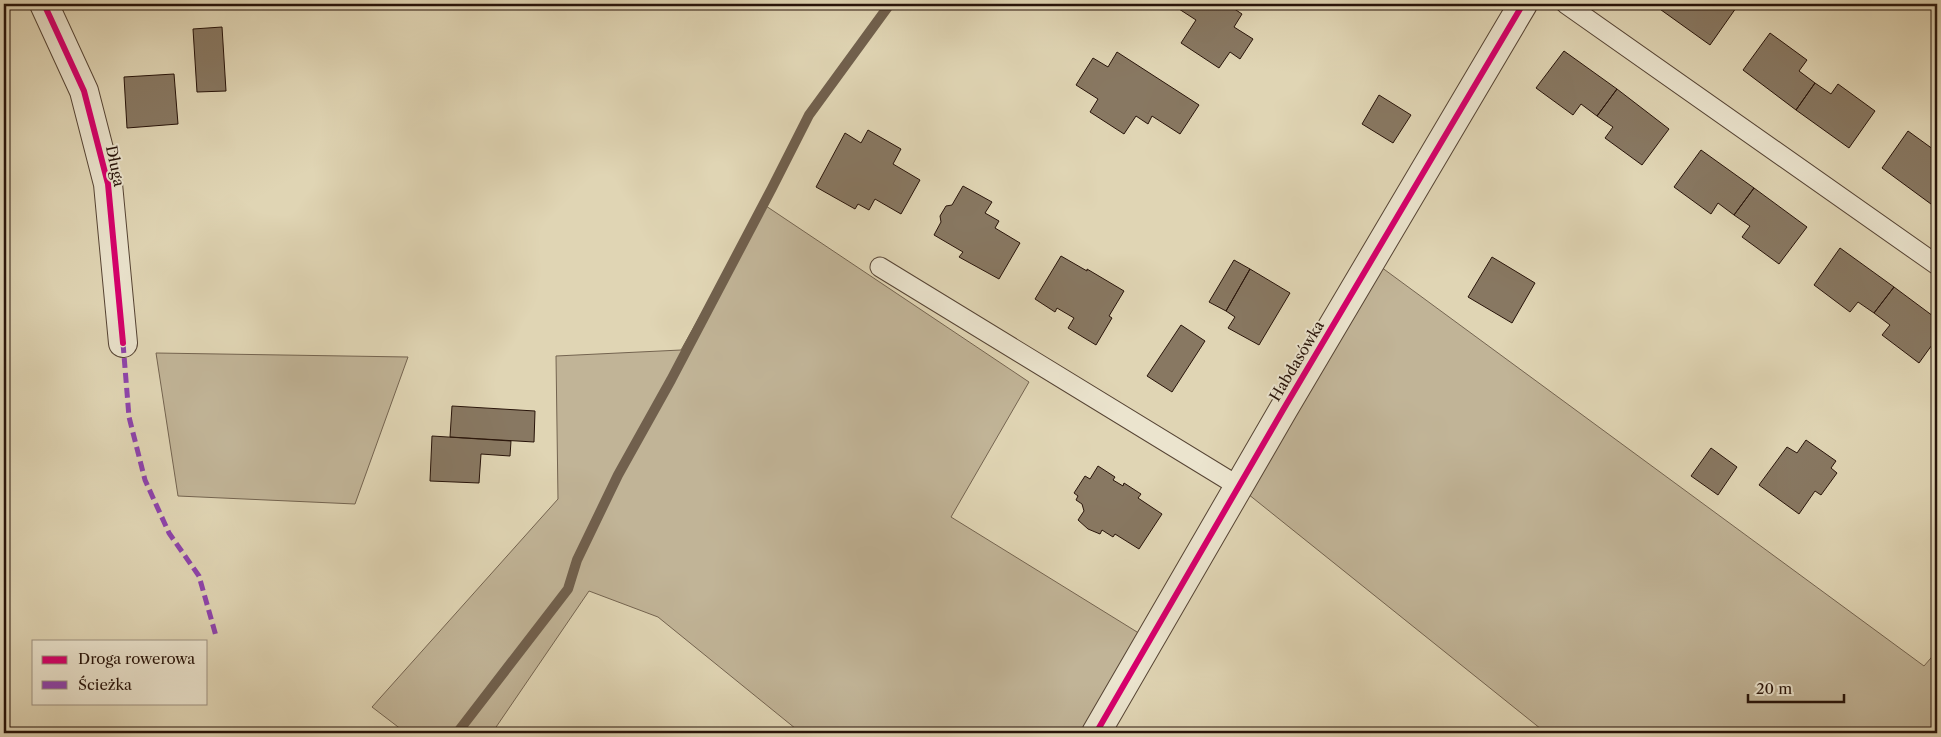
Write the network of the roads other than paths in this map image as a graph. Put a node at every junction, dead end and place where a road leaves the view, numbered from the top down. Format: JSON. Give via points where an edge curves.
{"nodes":[{"id":1,"x":44,"y":4,"type":"edge"},
{"id":2,"x":1523,"y":4,"type":"edge"},
{"id":3,"x":1566,"y":4,"type":"edge"},
{"id":4,"x":1937,"y":265,"type":"edge"},
{"id":5,"x":880,"y":267,"type":"dead end"},
{"id":6,"x":123,"y":343,"type":"dead end"},
{"id":7,"x":1238,"y":486,"type":"junction"},
{"id":8,"x":1096,"y":733,"type":"edge"}],
"edges":[{"from":1,"to":6,"type":"street","name":"Długa","via":[[84,91],[108,184]]},
{"from":2,"to":7,"type":"street","name":"Habdasówka"},
{"from":3,"to":4,"type":"lane"},
{"from":5,"to":7,"type":"lane"},
{"from":7,"to":8,"type":"street","name":"Habdasówka"}]}
